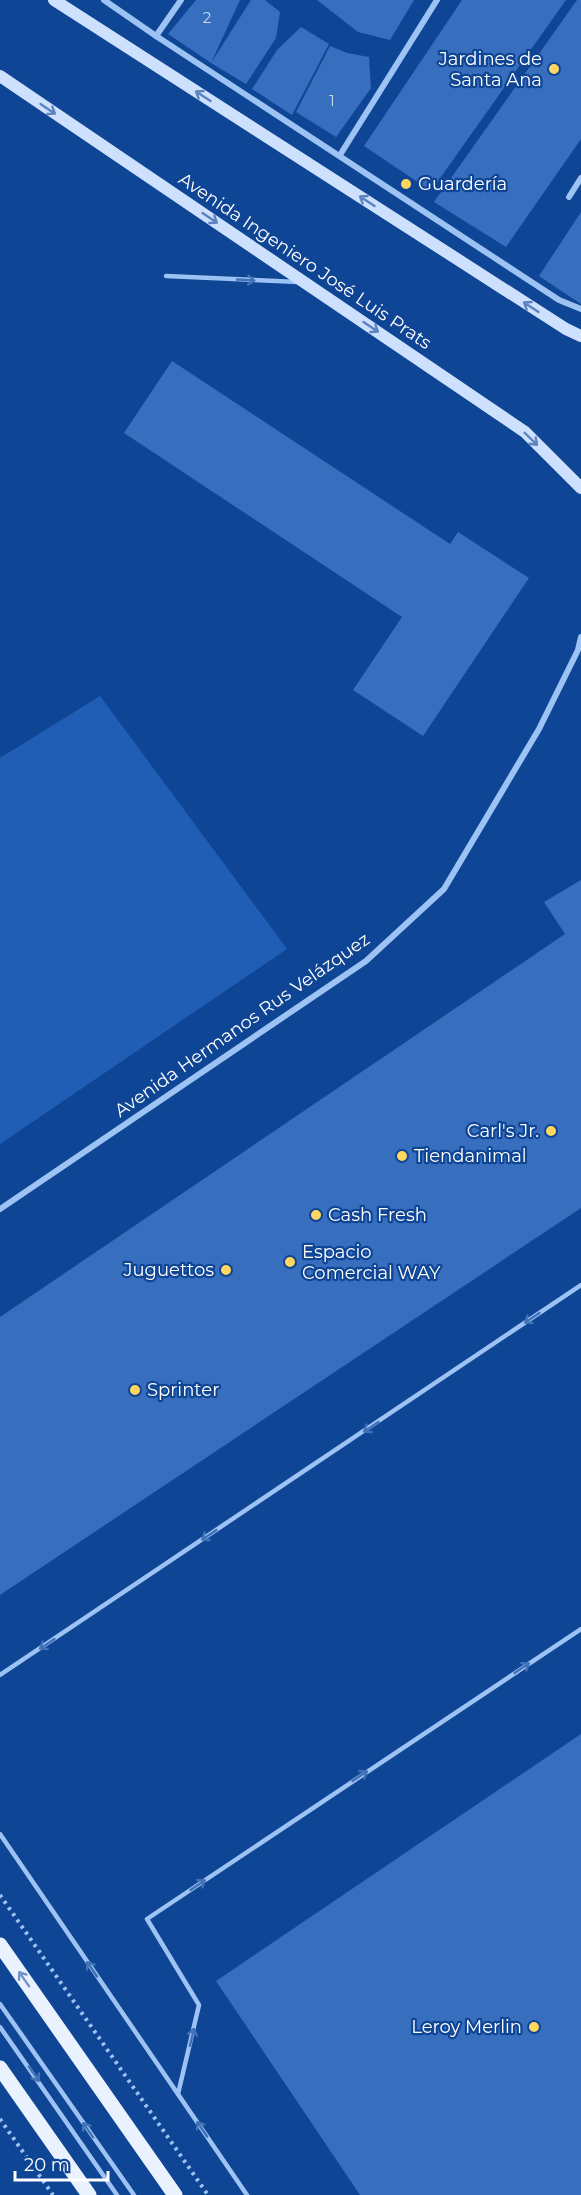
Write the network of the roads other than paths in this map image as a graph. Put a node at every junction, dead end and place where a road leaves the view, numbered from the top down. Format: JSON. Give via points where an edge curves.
{"nodes":[{"id":1,"x":54,"y":0,"type":"edge"},
{"id":2,"x":104,"y":0,"type":"edge"},
{"id":3,"x":181,"y":0,"type":"edge"},
{"id":4,"x":437,"y":0,"type":"edge"},
{"id":5,"x":156,"y":36,"type":"junction"},
{"id":6,"x":0,"y":76,"type":"edge"},
{"id":7,"x":340,"y":155,"type":"junction"},
{"id":8,"x":581,"y":178,"type":"edge"},
{"id":9,"x":569,"y":196,"type":"dead end"},
{"id":10,"x":166,"y":276,"type":"dead end"},
{"id":11,"x":306,"y":282,"type":"junction"},
{"id":12,"x":581,"y":309,"type":"edge"},
{"id":13,"x":581,"y":336,"type":"edge"},
{"id":14,"x":581,"y":488,"type":"edge"},
{"id":15,"x":581,"y":637,"type":"edge"},
{"id":16,"x":580,"y":648,"type":"edge"},
{"id":17,"x":0,"y":1209,"type":"edge"},
{"id":18,"x":581,"y":1285,"type":"edge"},
{"id":19,"x":581,"y":1629,"type":"edge"},
{"id":20,"x":0,"y":1675,"type":"edge"},
{"id":21,"x":0,"y":1834,"type":"edge"},
{"id":22,"x":0,"y":1945,"type":"edge"},
{"id":23,"x":0,"y":2004,"type":"edge"},
{"id":24,"x":0,"y":2027,"type":"edge"},
{"id":25,"x":0,"y":2068,"type":"edge"},
{"id":26,"x":178,"y":2094,"type":"junction"},
{"id":27,"x":89,"y":2195,"type":"edge"},
{"id":28,"x":117,"y":2195,"type":"edge"},
{"id":29,"x":134,"y":2195,"type":"edge"},
{"id":30,"x":175,"y":2195,"type":"edge"},
{"id":31,"x":247,"y":2195,"type":"edge"}],
"edges":[{"from":13,"to":1,"type":"main road","one_way":true},
{"from":2,"to":5,"type":"street"},
{"from":3,"to":5,"type":"street"},
{"from":4,"to":7,"type":"street"},
{"from":5,"to":7,"type":"street"},
{"from":6,"to":11,"type":"main road","name":"Avenida Ingeniero José Luis Prats","one_way":true},
{"from":7,"to":12,"type":"street","via":[[559,300]]},
{"from":8,"to":9,"type":"street"},
{"from":10,"to":11,"type":"lane","one_way":true},
{"from":11,"to":14,"type":"main road","name":"Avenida Ingeniero José Luis Prats","one_way":true,"via":[[525,432]]},
{"from":15,"to":16,"type":"street","name":"Avenida Hermanos Rus Velázquez"},
{"from":16,"to":17,"type":"street","name":"Avenida Hermanos Rus Velázquez","via":[[539,729],[444,889],[366,961]]},
{"from":18,"to":20,"type":"lane","one_way":true},
{"from":26,"to":19,"type":"lane","one_way":true,"via":[[199,2005],[147,1919]]},
{"from":26,"to":21,"type":"lane","one_way":true},
{"from":30,"to":22,"type":"main road","one_way":true},
{"from":29,"to":23,"type":"lane","one_way":true},
{"from":24,"to":28,"type":"lane","one_way":true},
{"from":25,"to":27,"type":"main road"},
{"from":31,"to":26,"type":"lane","one_way":true}]}
